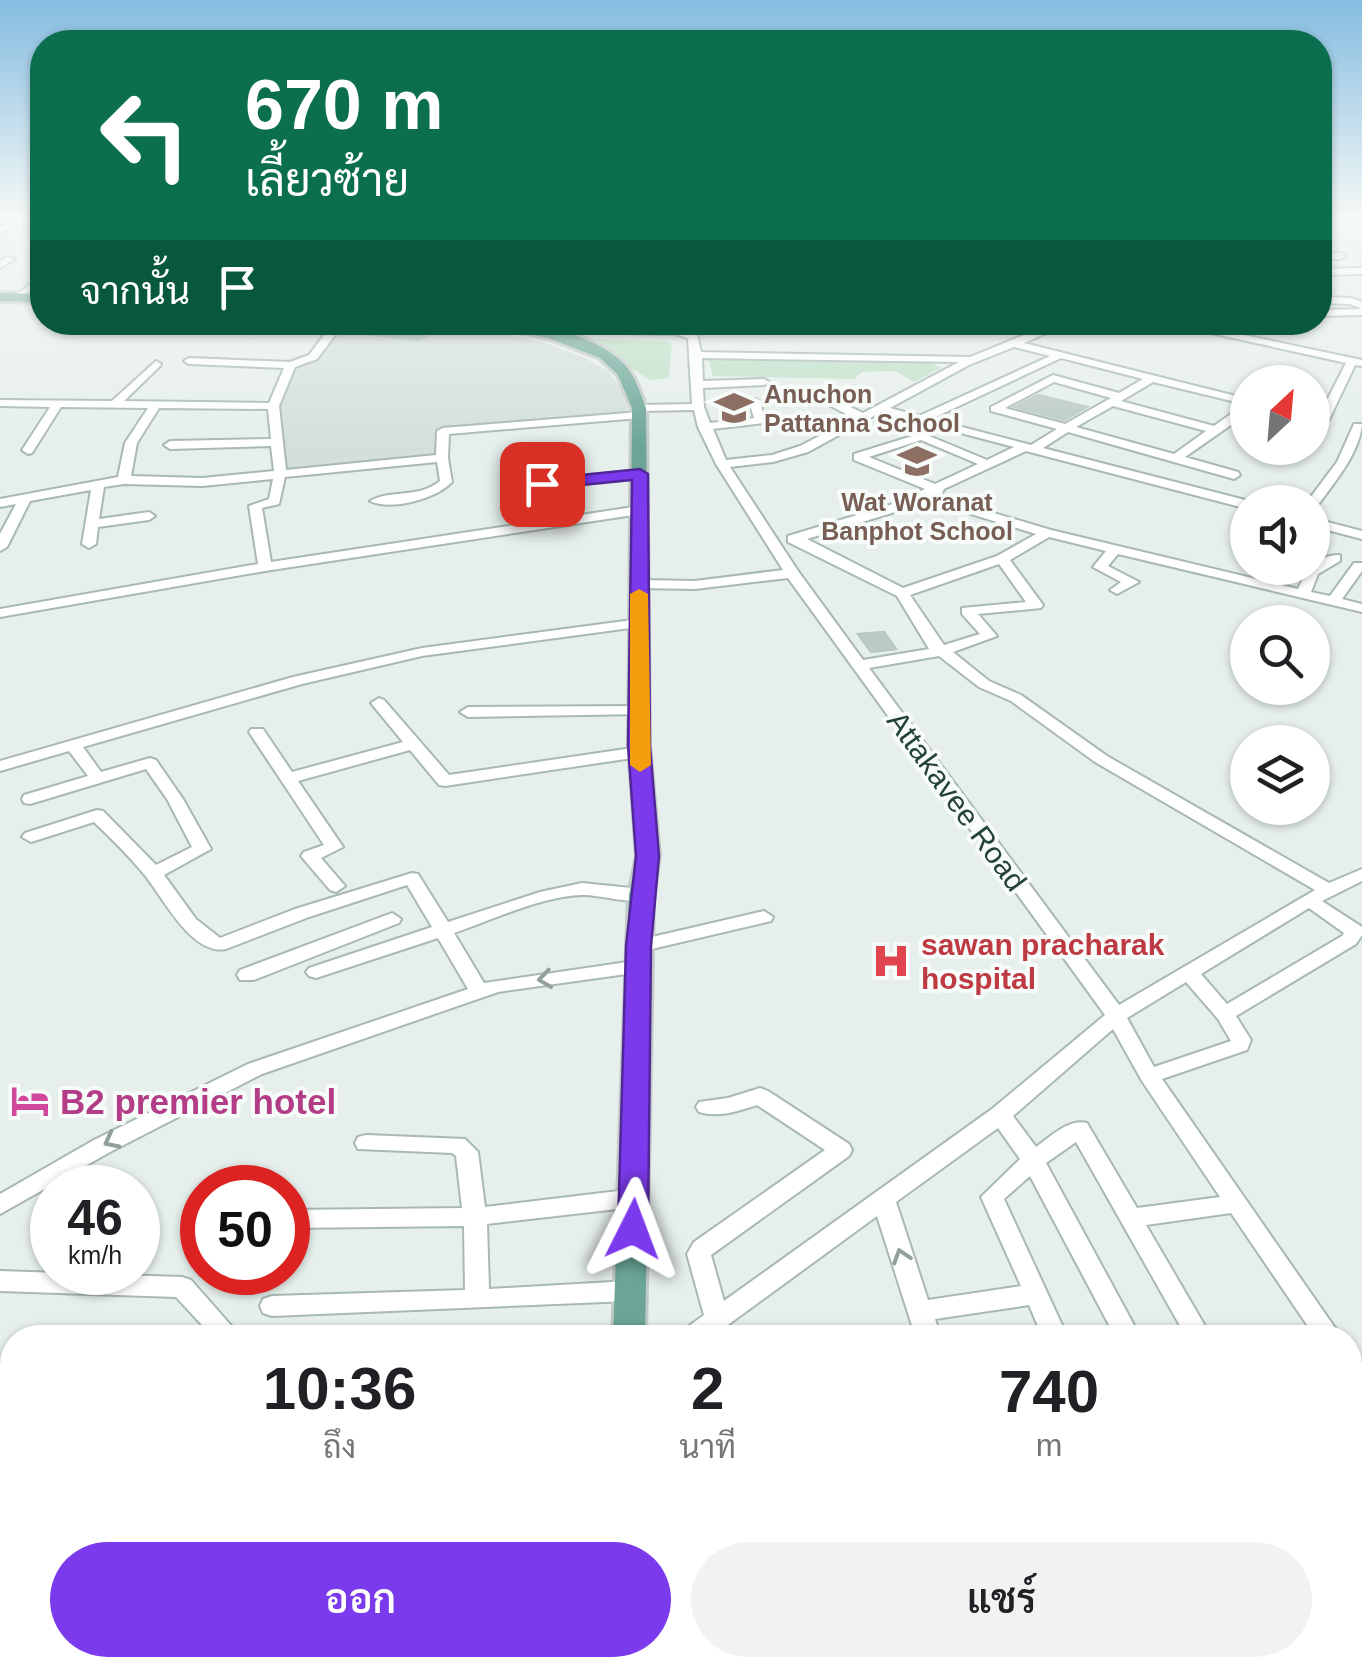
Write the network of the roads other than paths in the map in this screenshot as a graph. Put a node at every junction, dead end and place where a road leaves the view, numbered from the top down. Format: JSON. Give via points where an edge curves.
{"nodes":[{"id":1,"x":26,"y":291,"type":"edge"},
{"id":2,"x":0,"y":296,"type":"edge"},
{"id":3,"x":19,"y":297,"type":"junction"},
{"id":4,"x":30,"y":297,"type":"edge"},
{"id":5,"x":1332,"y":300,"type":"edge"},
{"id":6,"x":1362,"y":309,"type":"edge"},
{"id":7,"x":1332,"y":312,"type":"edge"},
{"id":8,"x":330,"y":335,"type":"edge"},
{"id":9,"x":548,"y":335,"type":"joint"},
{"id":10,"x":688,"y":335,"type":"edge"},
{"id":11,"x":1032,"y":335,"type":"edge"},
{"id":12,"x":1233,"y":335,"type":"edge"},
{"id":13,"x":1251,"y":335,"type":"edge"},
{"id":14,"x":1249,"y":338,"type":"junction"},
{"id":15,"x":1012,"y":343,"type":"junction"},
{"id":16,"x":696,"y":351,"type":"junction"},
{"id":17,"x":1057,"y":356,"type":"junction"},
{"id":18,"x":933,"y":358,"type":"junction"},
{"id":19,"x":974,"y":359,"type":"junction"},
{"id":20,"x":189,"y":361,"type":"dead end"},
{"id":21,"x":1357,"y":362,"type":"edge"},
{"id":22,"x":156,"y":364,"type":"dead end"},
{"id":23,"x":291,"y":366,"type":"junction"},
{"id":24,"x":953,"y":368,"type":"junction"},
{"id":25,"x":1150,"y":379,"type":"junction"},
{"id":26,"x":764,"y":382,"type":"dead end"},
{"id":27,"x":695,"y":384,"type":"junction"},
{"id":28,"x":1117,"y":399,"type":"junction"},
{"id":29,"x":829,"y":400,"type":"dead end"},
{"id":30,"x":1230,"y":400,"type":"edge"},
{"id":31,"x":1330,"y":401,"type":"edge"},
{"id":32,"x":754,"y":402,"type":"dead end"},
{"id":33,"x":0,"y":403,"type":"edge"},
{"id":34,"x":56,"y":404,"type":"junction"},
{"id":35,"x":115,"y":404,"type":"junction"},
{"id":36,"x":155,"y":405,"type":"junction"},
{"id":37,"x":273,"y":406,"type":"junction"},
{"id":38,"x":698,"y":407,"type":"junction"},
{"id":39,"x":881,"y":409,"type":"junction"},
{"id":40,"x":639,"y":411,"type":"junction"},
{"id":41,"x":864,"y":418,"type":"junction"},
{"id":42,"x":1230,"y":418,"type":"edge"},
{"id":43,"x":921,"y":419,"type":"junction"},
{"id":44,"x":1330,"y":421,"type":"edge"},
{"id":45,"x":1360,"y":425,"type":"edge"},
{"id":46,"x":704,"y":426,"type":"junction"},
{"id":47,"x":1069,"y":430,"type":"junction"},
{"id":48,"x":1214,"y":430,"type":"junction"},
{"id":49,"x":1105,"y":440,"type":"junction"},
{"id":50,"x":277,"y":442,"type":"junction"},
{"id":51,"x":170,"y":445,"type":"dead end"},
{"id":52,"x":1028,"y":448,"type":"junction"},
{"id":53,"x":28,"y":450,"type":"dead end"},
{"id":54,"x":1079,"y":457,"type":"dead end"},
{"id":55,"x":442,"y":458,"type":"junction"},
{"id":56,"x":1176,"y":458,"type":"junction"},
{"id":57,"x":1343,"y":462,"type":"junction"},
{"id":58,"x":985,"y":463,"type":"junction"},
{"id":59,"x":722,"y":464,"type":"junction"},
{"id":60,"x":1362,"y":466,"type":"edge"},
{"id":61,"x":280,"y":472,"type":"junction"},
{"id":62,"x":640,"y":474,"type":"junction"},
{"id":63,"x":1234,"y":475,"type":"dead end"},
{"id":64,"x":124,"y":480,"type":"junction"},
{"id":65,"x":98,"y":485,"type":"junction"},
{"id":66,"x":1326,"y":485,"type":"edge"},
{"id":67,"x":509,"y":488,"type":"dead end"},
{"id":68,"x":931,"y":493,"type":"junction"},
{"id":69,"x":24,"y":500,"type":"junction"},
{"id":70,"x":1230,"y":500,"type":"edge"},
{"id":71,"x":376,"y":501,"type":"dead end"},
{"id":72,"x":0,"y":503,"type":"edge"},
{"id":73,"x":640,"y":510,"type":"junction"},
{"id":74,"x":150,"y":516,"type":"dead end"},
{"id":75,"x":92,"y":524,"type":"junction"},
{"id":76,"x":1330,"y":527,"type":"edge"},
{"id":77,"x":1047,"y":532,"type":"junction"},
{"id":78,"x":1362,"y":535,"type":"edge"},
{"id":79,"x":796,"y":538,"type":"junction"},
{"id":80,"x":89,"y":544,"type":"dead end"},
{"id":81,"x":776,"y":544,"type":"junction"},
{"id":82,"x":0,"y":547,"type":"edge"},
{"id":83,"x":1116,"y":549,"type":"junction"},
{"id":84,"x":1335,"y":558,"type":"dead end"},
{"id":85,"x":1002,"y":559,"type":"junction"},
{"id":86,"x":1360,"y":566,"type":"dead end"},
{"id":87,"x":265,"y":567,"type":"junction"},
{"id":88,"x":792,"y":573,"type":"junction"},
{"id":89,"x":638,"y":584,"type":"junction"},
{"id":90,"x":1117,"y":590,"type":"dead end"},
{"id":91,"x":902,"y":593,"type":"junction"},
{"id":92,"x":1303,"y":593,"type":"junction"},
{"id":93,"x":1334,"y":601,"type":"junction"},
{"id":94,"x":1362,"y":608,"type":"edge"},
{"id":95,"x":0,"y":613,"type":"edge"},
{"id":96,"x":640,"y":624,"type":"junction"},
{"id":97,"x":941,"y":651,"type":"junction"},
{"id":98,"x":858,"y":665,"type":"junction"},
{"id":99,"x":379,"y":703,"type":"dead end"},
{"id":100,"x":639,"y":710,"type":"junction"},
{"id":101,"x":468,"y":712,"type":"dead end"},
{"id":102,"x":257,"y":732,"type":"dead end"},
{"id":103,"x":72,"y":744,"type":"junction"},
{"id":104,"x":413,"y":744,"type":"junction"},
{"id":105,"x":639,"y":752,"type":"junction"},
{"id":106,"x":0,"y":766,"type":"edge"},
{"id":107,"x":98,"y":779,"type":"junction"},
{"id":108,"x":286,"y":779,"type":"junction"},
{"id":109,"x":30,"y":799,"type":"dead end"},
{"id":110,"x":30,"y":837,"type":"dead end"},
{"id":111,"x":153,"y":872,"type":"junction"},
{"id":112,"x":1362,"y":874,"type":"edge"},
{"id":113,"x":336,"y":886,"type":"dead end"},
{"id":114,"x":1336,"y":887,"type":"junction"},
{"id":115,"x":372,"y":889,"type":"junction"},
{"id":116,"x":1362,"y":893,"type":"edge"},
{"id":117,"x":641,"y":895,"type":"junction"},
{"id":118,"x":1309,"y":900,"type":"junction"},
{"id":119,"x":764,"y":916,"type":"dead end"},
{"id":120,"x":392,"y":919,"type":"junction"},
{"id":121,"x":442,"y":928,"type":"junction"},
{"id":122,"x":1358,"y":932,"type":"edge"},
{"id":123,"x":406,"y":941,"type":"junction"},
{"id":124,"x":640,"y":956,"type":"junction"},
{"id":125,"x":316,"y":972,"type":"dead end"},
{"id":126,"x":1188,"y":972,"type":"junction"},
{"id":127,"x":248,"y":975,"type":"dead end"},
{"id":128,"x":480,"y":992,"type":"junction"},
{"id":129,"x":1225,"y":1014,"type":"junction"},
{"id":130,"x":1116,"y":1016,"type":"junction"},
{"id":131,"x":1148,"y":1076,"type":"junction"},
{"id":132,"x":707,"y":1107,"type":"dead end"},
{"id":133,"x":1000,"y":1114,"type":"junction"},
{"id":134,"x":366,"y":1143,"type":"dead end"},
{"id":135,"x":1033,"y":1160,"type":"junction"},
{"id":136,"x":635,"y":1198,"type":"junction"},
{"id":137,"x":884,"y":1202,"type":"junction"},
{"id":138,"x":1237,"y":1203,"type":"junction"},
{"id":139,"x":0,"y":1205,"type":"edge"},
{"id":140,"x":475,"y":1217,"type":"junction"},
{"id":141,"x":1130,"y":1218,"type":"junction"},
{"id":142,"x":310,"y":1219,"type":"edge"},
{"id":143,"x":0,"y":1281,"type":"edge"},
{"id":144,"x":629,"y":1291,"type":"junction"},
{"id":145,"x":1036,"y":1294,"type":"junction"},
{"id":146,"x":477,"y":1299,"type":"junction"},
{"id":147,"x":272,"y":1306,"type":"dead end"},
{"id":148,"x":918,"y":1311,"type":"junction"},
{"id":149,"x":717,"y":1319,"type":"junction"},
{"id":150,"x":218,"y":1325,"type":"edge"},
{"id":151,"x":628,"y":1325,"type":"edge"},
{"id":152,"x":709,"y":1325,"type":"edge"},
{"id":153,"x":924,"y":1325,"type":"edge"},
{"id":154,"x":1050,"y":1325,"type":"edge"},
{"id":155,"x":1122,"y":1325,"type":"edge"},
{"id":156,"x":1192,"y":1325,"type":"edge"},
{"id":157,"x":1321,"y":1325,"type":"edge"}],
"edges":[{"from":1,"to":3,"type":"street"},
{"from":2,"to":3,"type":"main road"},
{"from":3,"to":4,"type":"main road"},
{"from":5,"to":6,"type":"street","via":[[1352,300]]},
{"from":6,"to":7,"type":"street"},
{"from":8,"to":23,"type":"street","via":[[313,357]]},
{"from":9,"to":16,"type":"street","via":[[662,338]]},
{"from":9,"to":40,"type":"main road","via":[[596,350],[618,366]]},
{"from":10,"to":16,"type":"street"},
{"from":11,"to":15,"type":"street"},
{"from":12,"to":14,"type":"street"},
{"from":13,"to":14,"type":"street"},
{"from":14,"to":21,"type":"street"},
{"from":15,"to":17,"type":"street"},
{"from":15,"to":19,"type":"street"},
{"from":16,"to":18,"type":"street"},
{"from":16,"to":27,"type":"street","name":"Attakavee Road"},
{"from":17,"to":25,"type":"street"},
{"from":17,"to":43,"type":"street"},
{"from":18,"to":19,"type":"street"},
{"from":18,"to":24,"type":"street"},
{"from":19,"to":24,"type":"street"},
{"from":20,"to":23,"type":"street"},
{"from":21,"to":31,"type":"street"},
{"from":22,"to":35,"type":"street"},
{"from":23,"to":37,"type":"street"},
{"from":24,"to":39,"type":"street"},
{"from":25,"to":28,"type":"street"},
{"from":25,"to":30,"type":"street"},
{"from":26,"to":27,"type":"street"},
{"from":27,"to":38,"type":"street","name":"Attakavee Road"},
{"from":28,"to":47,"type":"street"},
{"from":28,"to":47,"type":"street","via":[[1052,378],[994,409]]},
{"from":28,"to":48,"type":"street"},
{"from":29,"to":41,"type":"street"},
{"from":32,"to":46,"type":"street","via":[[760,421]]},
{"from":33,"to":34,"type":"street"},
{"from":34,"to":35,"type":"street"},
{"from":34,"to":53,"type":"street"},
{"from":35,"to":36,"type":"street"},
{"from":36,"to":37,"type":"street"},
{"from":36,"to":64,"type":"street","via":[[130,444]]},
{"from":37,"to":50,"type":"street"},
{"from":38,"to":40,"type":"street"},
{"from":38,"to":46,"type":"street","name":"Attakavee Road"},
{"from":39,"to":41,"type":"street"},
{"from":39,"to":43,"type":"street"},
{"from":40,"to":55,"type":"street","via":[[443,431]]},
{"from":40,"to":62,"type":"main road"},
{"from":41,"to":59,"type":"street","via":[[804,449]]},
{"from":42,"to":48,"type":"street"},
{"from":43,"to":52,"type":"street"},
{"from":44,"to":45,"type":"street"},
{"from":45,"to":57,"type":"street"},
{"from":46,"to":59,"type":"street","name":"Attakavee Road"},
{"from":47,"to":49,"type":"street"},
{"from":47,"to":52,"type":"street"},
{"from":48,"to":56,"type":"street"},
{"from":49,"to":54,"type":"street"},
{"from":49,"to":56,"type":"street"},
{"from":50,"to":51,"type":"street"},
{"from":50,"to":61,"type":"street"},
{"from":52,"to":58,"type":"street"},
{"from":52,"to":70,"type":"street"},
{"from":55,"to":61,"type":"street"},
{"from":55,"to":71,"type":"street","via":[[446,482],[438,490]]},
{"from":56,"to":63,"type":"street"},
{"from":57,"to":60,"type":"street"},
{"from":57,"to":66,"type":"street"},
{"from":58,"to":68,"type":"street"},
{"from":58,"to":68,"type":"street","via":[[922,436],[858,457]]},
{"from":59,"to":81,"type":"street","name":"Attakavee Road"},
{"from":61,"to":64,"type":"street","via":[[202,482]]},
{"from":61,"to":87,"type":"street","via":[[275,501],[255,506]]},
{"from":62,"to":67,"type":"street"},
{"from":62,"to":73,"type":"main road"},
{"from":64,"to":65,"type":"street"},
{"from":65,"to":69,"type":"street"},
{"from":65,"to":75,"type":"street"},
{"from":68,"to":77,"type":"street"},
{"from":68,"to":79,"type":"street"},
{"from":69,"to":72,"type":"street"},
{"from":69,"to":82,"type":"street"},
{"from":73,"to":87,"type":"street"},
{"from":73,"to":89,"type":"main road"},
{"from":74,"to":75,"type":"street"},
{"from":75,"to":80,"type":"street"},
{"from":76,"to":78,"type":"street"},
{"from":77,"to":83,"type":"street"},
{"from":77,"to":85,"type":"street"},
{"from":79,"to":81,"type":"street"},
{"from":79,"to":91,"type":"street"},
{"from":81,"to":88,"type":"street","name":"Attakavee Road"},
{"from":83,"to":90,"type":"street","via":[[1100,566],[1132,582]]},
{"from":83,"to":92,"type":"street"},
{"from":84,"to":92,"type":"street","via":[[1312,572]]},
{"from":85,"to":91,"type":"street"},
{"from":85,"to":97,"type":"street","via":[[1036,605],[967,611],[990,636]]},
{"from":86,"to":93,"type":"street"},
{"from":87,"to":95,"type":"street"},
{"from":88,"to":89,"type":"street","via":[[695,585]]},
{"from":88,"to":98,"type":"street","name":"Attakavee Road"},
{"from":89,"to":96,"type":"main road"},
{"from":91,"to":97,"type":"street"},
{"from":92,"to":93,"type":"street"},
{"from":93,"to":94,"type":"street"},
{"from":96,"to":100,"type":"main road"},
{"from":96,"to":103,"type":"street","via":[[422,652]]},
{"from":97,"to":98,"type":"street"},
{"from":97,"to":114,"type":"street","via":[[1101,759]]},
{"from":98,"to":130,"type":"street","name":"Attakavee Road"},
{"from":99,"to":104,"type":"street"},
{"from":100,"to":101,"type":"street"},
{"from":100,"to":105,"type":"main road"},
{"from":102,"to":108,"type":"street"},
{"from":103,"to":106,"type":"street"},
{"from":103,"to":107,"type":"street"},
{"from":104,"to":105,"type":"street","via":[[442,780],[452,782]]},
{"from":104,"to":108,"type":"street"},
{"from":105,"to":117,"type":"main road","via":[[648,856]]},
{"from":107,"to":109,"type":"street"},
{"from":107,"to":111,"type":"street","via":[[150,763],[184,814],[202,849]]},
{"from":108,"to":113,"type":"street","via":[[334,847],[310,856]]},
{"from":110,"to":111,"type":"street","via":[[97,815]]},
{"from":111,"to":115,"type":"street","via":[[186,921],[219,945]]},
{"from":112,"to":114,"type":"street"},
{"from":114,"to":116,"type":"street"},
{"from":114,"to":118,"type":"street"},
{"from":115,"to":120,"type":"street"},
{"from":115,"to":121,"type":"street","via":[[414,878]]},
{"from":117,"to":121,"type":"street","via":[[582,889]]},
{"from":117,"to":124,"type":"main road"},
{"from":118,"to":122,"type":"street"},
{"from":118,"to":126,"type":"street"},
{"from":119,"to":124,"type":"street"},
{"from":120,"to":123,"type":"street"},
{"from":120,"to":127,"type":"street"},
{"from":121,"to":123,"type":"street"},
{"from":121,"to":128,"type":"street"},
{"from":122,"to":129,"type":"street"},
{"from":123,"to":125,"type":"street"},
{"from":124,"to":128,"type":"street","one_way":true},
{"from":124,"to":136,"type":"main road"},
{"from":126,"to":129,"type":"street"},
{"from":126,"to":130,"type":"street"},
{"from":128,"to":139,"type":"street","one_way":true,"via":[[254,1069]]},
{"from":129,"to":131,"type":"street","via":[[1240,1045]]},
{"from":130,"to":131,"type":"street","name":"Attakavee Road"},
{"from":130,"to":133,"type":"street"},
{"from":131,"to":138,"type":"street","name":"Attakavee Road"},
{"from":132,"to":149,"type":"street","via":[[760,1096],[841,1150],[702,1249]]},
{"from":133,"to":135,"type":"street"},
{"from":133,"to":137,"type":"street"},
{"from":134,"to":140,"type":"street","via":[[463,1147]]},
{"from":135,"to":141,"type":"street","via":[[1078,1128]]},
{"from":135,"to":145,"type":"street","via":[[992,1197]]},
{"from":135,"to":155,"type":"street"},
{"from":136,"to":140,"type":"street"},
{"from":136,"to":144,"type":"main road"},
{"from":148,"to":137,"type":"street","one_way":true},
{"from":137,"to":149,"type":"street"},
{"from":138,"to":141,"type":"street"},
{"from":138,"to":157,"type":"street","name":"Attakavee Road"},
{"from":140,"to":142,"type":"street"},
{"from":140,"to":146,"type":"street"},
{"from":141,"to":156,"type":"street"},
{"from":143,"to":150,"type":"street","via":[[182,1287]]},
{"from":144,"to":146,"type":"street"},
{"from":144,"to":151,"type":"main road"},
{"from":145,"to":148,"type":"street"},
{"from":145,"to":154,"type":"street"},
{"from":146,"to":147,"type":"street"},
{"from":148,"to":153,"type":"street"},
{"from":149,"to":152,"type":"street"}]}
